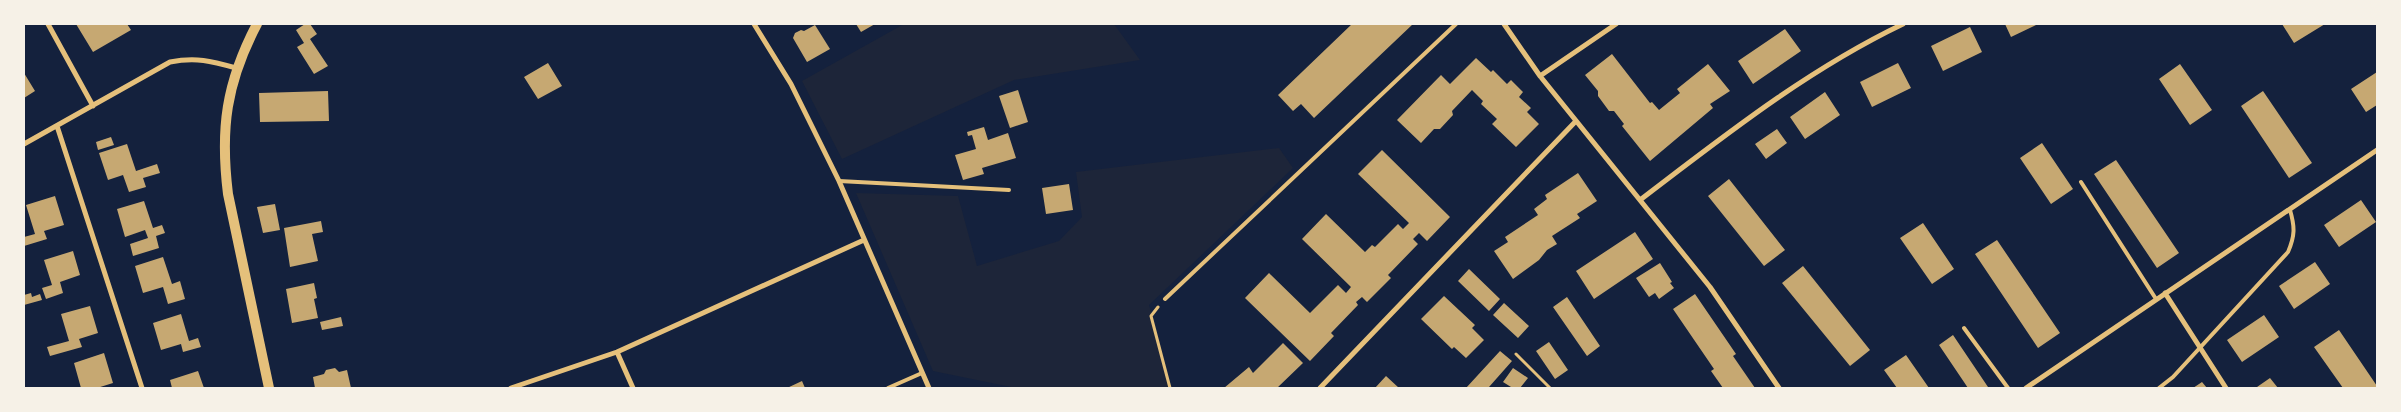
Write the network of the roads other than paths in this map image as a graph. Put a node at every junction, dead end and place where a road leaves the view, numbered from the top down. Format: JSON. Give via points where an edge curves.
{"nodes":[{"id":1,"x":48,"y":24,"type":"edge"},
{"id":2,"x":257,"y":24,"type":"edge"},
{"id":3,"x":754,"y":24,"type":"edge"},
{"id":4,"x":1456,"y":24,"type":"edge"},
{"id":5,"x":1504,"y":24,"type":"edge"},
{"id":6,"x":1616,"y":24,"type":"edge"},
{"id":7,"x":1903,"y":24,"type":"edge"},
{"id":8,"x":236,"y":68,"type":"junction"},
{"id":9,"x":1540,"y":76,"type":"junction"},
{"id":10,"x":93,"y":106,"type":"junction"},
{"id":11,"x":1576,"y":121,"type":"junction"},
{"id":12,"x":57,"y":126,"type":"junction"},
{"id":13,"x":24,"y":144,"type":"edge"},
{"id":14,"x":2377,"y":150,"type":"edge"},
{"id":15,"x":839,"y":181,"type":"junction"},
{"id":16,"x":2082,"y":182,"type":"dead end"},
{"id":17,"x":1009,"y":190,"type":"dead end"},
{"id":18,"x":1640,"y":200,"type":"junction"},
{"id":19,"x":2290,"y":210,"type":"junction"},
{"id":20,"x":864,"y":240,"type":"junction"},
{"id":21,"x":2165,"y":293,"type":"junction"},
{"id":22,"x":1165,"y":299,"type":"road end"},
{"id":23,"x":2156,"y":299,"type":"junction"},
{"id":24,"x":1964,"y":328,"type":"dead end"},
{"id":25,"x":2200,"y":348,"type":"junction"},
{"id":26,"x":616,"y":352,"type":"junction"},
{"id":27,"x":922,"y":373,"type":"junction"},
{"id":28,"x":142,"y":388,"type":"edge"},
{"id":29,"x":269,"y":388,"type":"edge"},
{"id":30,"x":511,"y":388,"type":"edge"},
{"id":31,"x":633,"y":388,"type":"edge"},
{"id":32,"x":888,"y":388,"type":"edge"},
{"id":33,"x":929,"y":388,"type":"edge"},
{"id":34,"x":1320,"y":388,"type":"edge"},
{"id":35,"x":1779,"y":388,"type":"edge"},
{"id":36,"x":2008,"y":388,"type":"edge"},
{"id":37,"x":2026,"y":388,"type":"edge"},
{"id":38,"x":2159,"y":388,"type":"edge"},
{"id":39,"x":2226,"y":388,"type":"edge"}],
"edges":[{"from":1,"to":10,"type":"street"},
{"from":2,"to":8,"type":"main road"},
{"from":3,"to":15,"type":"street","via":[[791,84]]},
{"from":4,"to":22,"type":"lane"},
{"from":5,"to":9,"type":"street"},
{"from":6,"to":9,"type":"street"},
{"from":7,"to":18,"type":"street","via":[[1816,71]]},
{"from":8,"to":10,"type":"street","via":[[190,58],[170,62]]},
{"from":8,"to":29,"type":"main road","via":[[224,130],[225,165],[228,194]]},
{"from":9,"to":11,"type":"street"},
{"from":10,"to":12,"type":"street"},
{"from":11,"to":18,"type":"street"},
{"from":11,"to":34,"type":"street"},
{"from":12,"to":13,"type":"street"},
{"from":12,"to":28,"type":"street"},
{"from":14,"to":19,"type":"street"},
{"from":15,"to":17,"type":"lane"},
{"from":15,"to":20,"type":"street"},
{"from":16,"to":23,"type":"lane"},
{"from":18,"to":35,"type":"street","via":[[1710,287]]},
{"from":19,"to":21,"type":"street"},
{"from":19,"to":25,"type":"lane","via":[[2294,236],[2288,252]]},
{"from":20,"to":26,"type":"street"},
{"from":20,"to":27,"type":"street"},
{"from":21,"to":23,"type":"street"},
{"from":21,"to":25,"type":"street"},
{"from":23,"to":37,"type":"street"},
{"from":24,"to":36,"type":"lane"},
{"from":25,"to":38,"type":"lane"},
{"from":25,"to":39,"type":"street"},
{"from":26,"to":30,"type":"street"},
{"from":26,"to":31,"type":"street"},
{"from":27,"to":32,"type":"lane"},
{"from":27,"to":33,"type":"street"}]}
